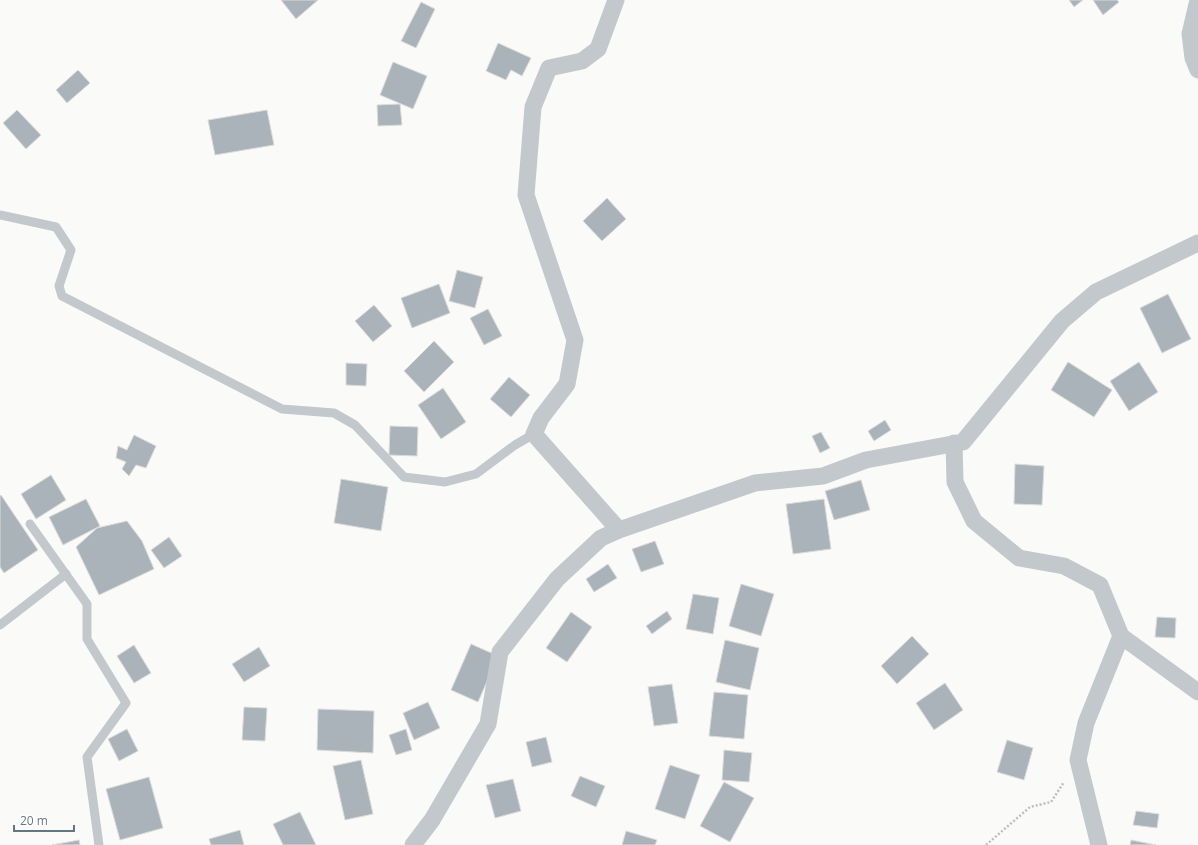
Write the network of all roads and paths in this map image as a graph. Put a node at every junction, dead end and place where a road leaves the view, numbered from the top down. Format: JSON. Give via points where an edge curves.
{"nodes":[{"id":1,"x":616,"y":0,"type":"edge"},
{"id":2,"x":1198,"y":0,"type":"edge"},
{"id":3,"x":1198,"y":70,"type":"edge"},
{"id":4,"x":0,"y":215,"type":"edge"},
{"id":5,"x":1198,"y":243,"type":"edge"},
{"id":6,"x":534,"y":434,"type":"junction"},
{"id":7,"x":954,"y":443,"type":"junction"},
{"id":8,"x":30,"y":524,"type":"dead end"},
{"id":9,"x":618,"y":530,"type":"junction"},
{"id":10,"x":66,"y":574,"type":"junction"},
{"id":11,"x":0,"y":625,"type":"edge"},
{"id":12,"x":1121,"y":636,"type":"junction"},
{"id":13,"x":1198,"y":692,"type":"edge"},
{"id":14,"x":1078,"y":760,"type":"junction"},
{"id":15,"x":99,"y":845,"type":"edge"},
{"id":16,"x":413,"y":845,"type":"edge"},
{"id":17,"x":986,"y":845,"type":"edge"},
{"id":18,"x":1099,"y":845,"type":"edge"}],
"edges":[{"from":1,"to":6,"type":"street","via":[[598,49],[582,60],[549,68],[533,107],[526,195],[575,340],[567,384],[541,418]]},
{"from":2,"to":3,"type":"street","via":[[1190,34],[1193,58]]},
{"from":4,"to":6,"type":"lane","via":[[56,227],[71,250],[59,286],[62,296],[282,409],[334,413],[355,425],[404,477],[445,482],[476,474]]},
{"from":5,"to":7,"type":"street","via":[[1096,292],[1062,321],[963,442]]},
{"from":6,"to":9,"type":"street"},
{"from":7,"to":9,"type":"street","via":[[866,460],[823,476],[755,483]]},
{"from":7,"to":12,"type":"street","via":[[956,482],[974,521],[1019,558],[1064,566],[1100,585]]},
{"from":8,"to":10,"type":"lane"},
{"from":9,"to":16,"type":"street","via":[[601,538],[557,579],[500,652],[488,724],[432,820]]},
{"from":10,"to":11,"type":"lane"},
{"from":10,"to":15,"type":"lane","via":[[87,604],[87,639],[126,703],[87,757]]},
{"from":12,"to":13,"type":"street"},
{"from":12,"to":14,"type":"street","via":[[1086,723]]},
{"from":14,"to":17,"type":"path","via":[[1050,802],[1030,807]]},
{"from":14,"to":18,"type":"street"}]}
